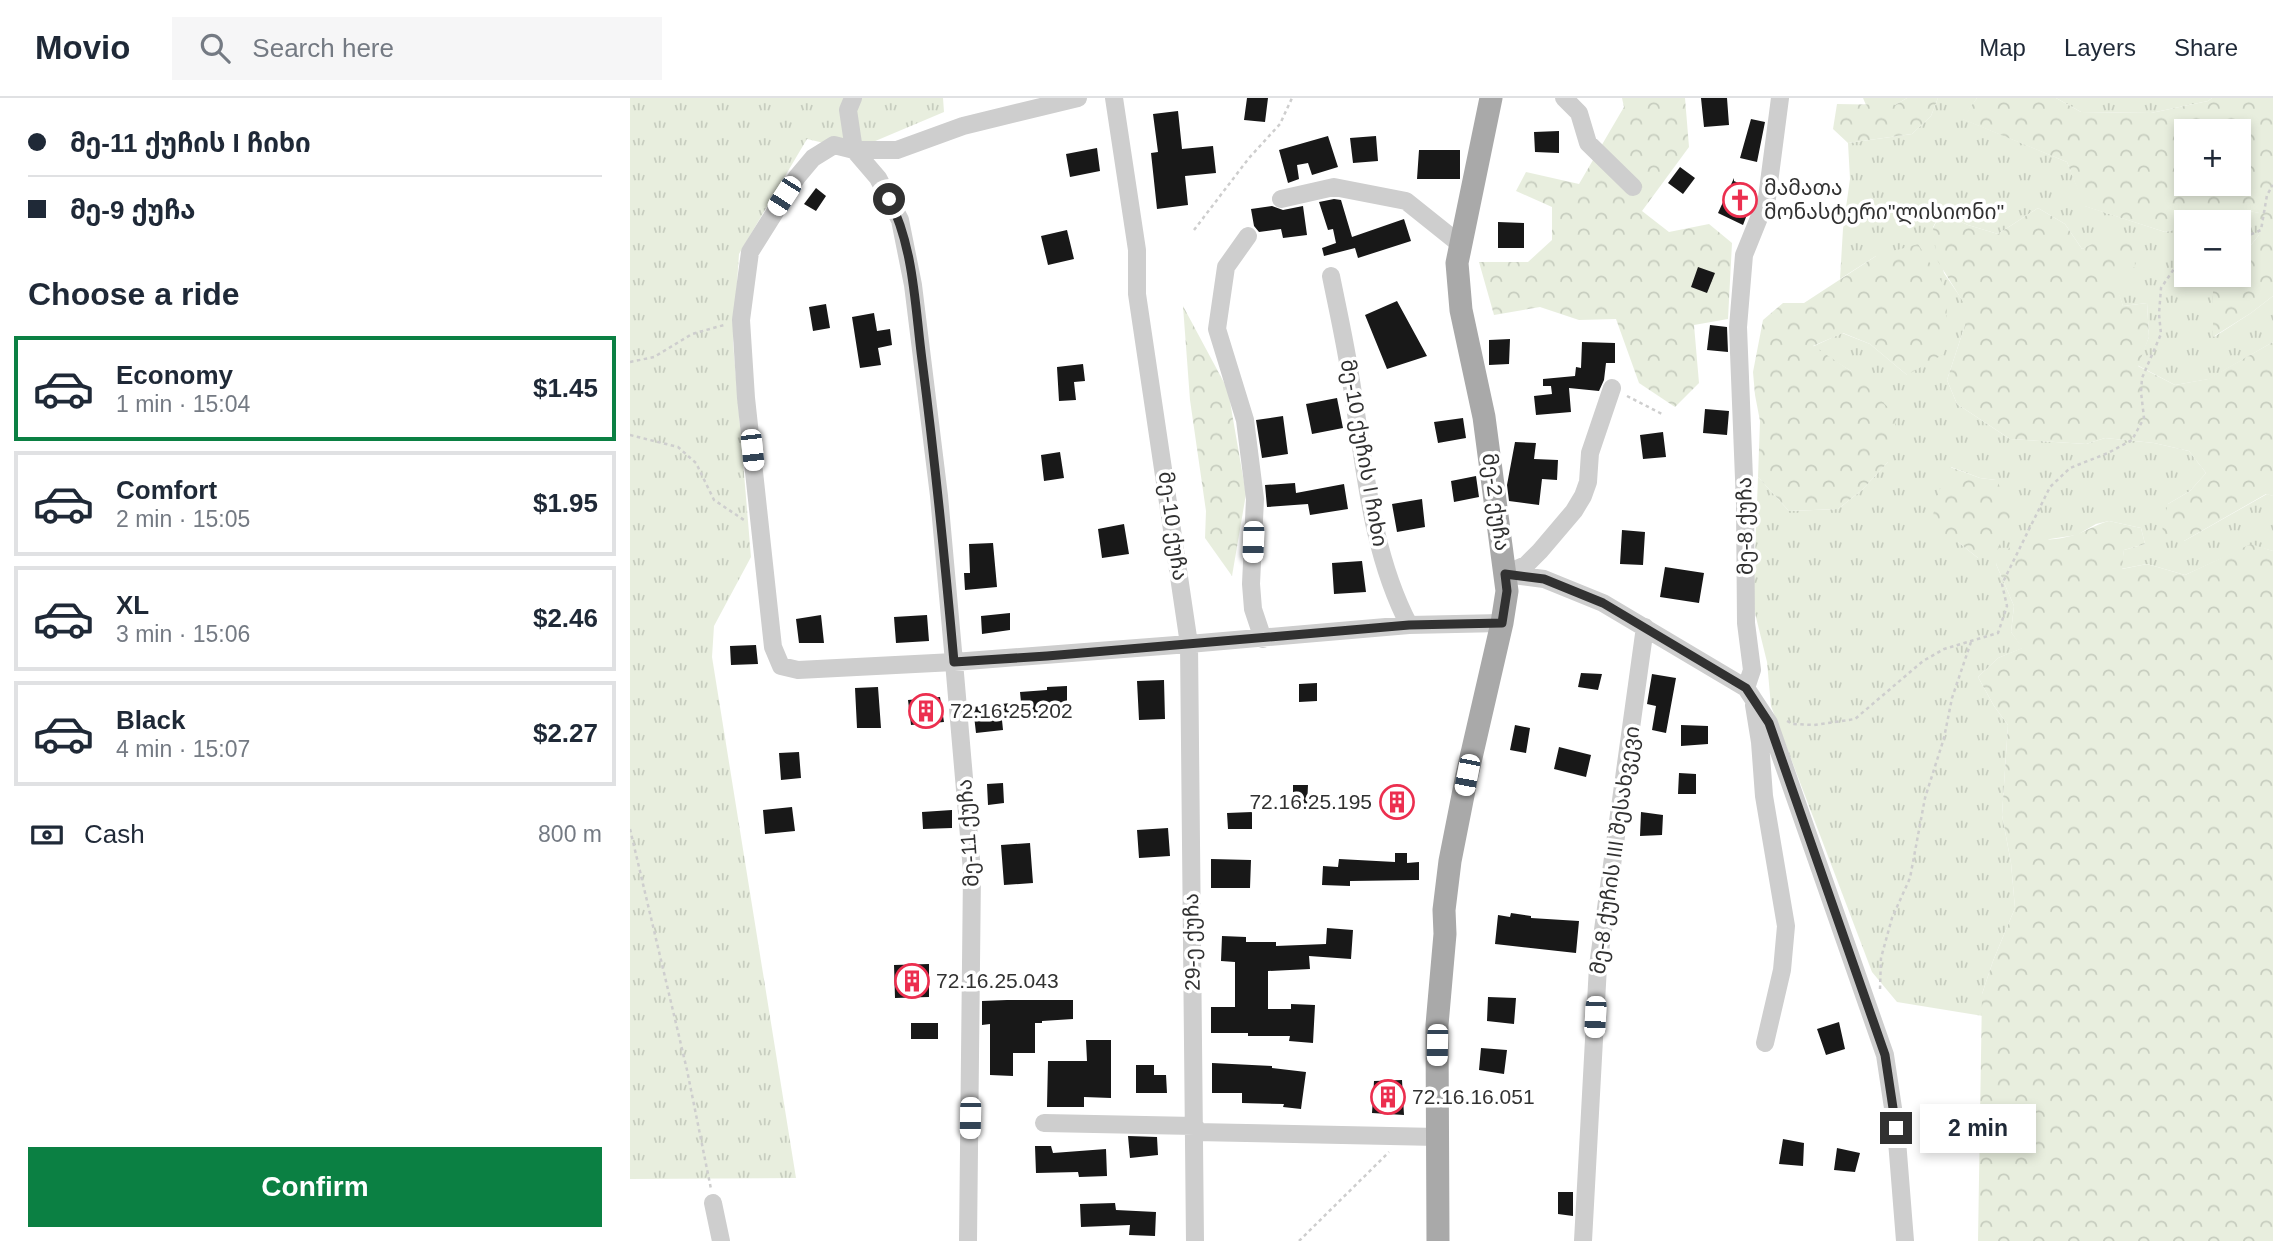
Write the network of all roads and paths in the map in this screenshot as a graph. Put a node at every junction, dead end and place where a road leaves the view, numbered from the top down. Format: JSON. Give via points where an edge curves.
{"nodes":[{"id":1,"x":853,"y":98,"type":"edge"},
{"id":2,"x":1078,"y":98,"type":"edge"},
{"id":3,"x":1114,"y":98,"type":"edge"},
{"id":4,"x":1292,"y":98,"type":"edge"},
{"id":5,"x":1491,"y":98,"type":"edge"},
{"id":6,"x":1564,"y":98,"type":"edge"},
{"id":7,"x":1780,"y":98,"type":"edge"},
{"id":8,"x":854,"y":150,"type":"junction"},
{"id":9,"x":2273,"y":185,"type":"edge"},
{"id":10,"x":1633,"y":187,"type":"dead end"},
{"id":11,"x":1281,"y":199,"type":"dead end"},
{"id":12,"x":1194,"y":230,"type":"dead end"},
{"id":13,"x":2251,"y":234,"type":"edge"},
{"id":14,"x":1248,"y":236,"type":"dead end"},
{"id":15,"x":1461,"y":245,"type":"junction"},
{"id":16,"x":2174,"y":269,"type":"edge"},
{"id":17,"x":1332,"y":276,"type":"dead end"},
{"id":18,"x":741,"y":320,"type":"junction"},
{"id":19,"x":630,"y":362,"type":"edge"},
{"id":20,"x":1612,"y":388,"type":"joint"},
{"id":21,"x":1664,"y":415,"type":"dead end"},
{"id":22,"x":630,"y":435,"type":"edge"},
{"id":23,"x":748,"y":523,"type":"dead end"},
{"id":24,"x":1505,"y":574,"type":"junction"},
{"id":25,"x":1502,"y":623,"type":"junction"},
{"id":26,"x":1409,"y":625,"type":"junction"},
{"id":27,"x":1645,"y":627,"type":"junction"},
{"id":28,"x":1263,"y":639,"type":"junction"},
{"id":29,"x":1971,"y":642,"type":"junction"},
{"id":30,"x":1189,"y":644,"type":"junction"},
{"id":31,"x":954,"y":662,"type":"junction"},
{"id":32,"x":1753,"y":698,"type":"junction"},
{"id":33,"x":630,"y":829,"type":"edge"},
{"id":34,"x":1879,"y":994,"type":"dead end"},
{"id":35,"x":1765,"y":1043,"type":"dead end"},
{"id":36,"x":1044,"y":1123,"type":"dead end"},
{"id":37,"x":1195,"y":1129,"type":"junction"},
{"id":38,"x":1438,"y":1137,"type":"junction"},
{"id":39,"x":1394,"y":1147,"type":"dead end"},
{"id":40,"x":713,"y":1203,"type":"joint"},
{"id":41,"x":721,"y":1241,"type":"edge"},
{"id":42,"x":968,"y":1241,"type":"edge"},
{"id":43,"x":1195,"y":1241,"type":"edge"},
{"id":44,"x":1299,"y":1241,"type":"edge"},
{"id":45,"x":1438,"y":1241,"type":"edge"},
{"id":46,"x":1583,"y":1241,"type":"edge"},
{"id":47,"x":1905,"y":1241,"type":"edge"}],
"edges":[{"from":1,"to":8,"type":"street","via":[[848,110]]},
{"from":2,"to":8,"type":"street","via":[[963,126],[897,150]]},
{"from":3,"to":30,"type":"street","name":"მე-10 ქუჩა","via":[[1137,250],[1137,294]]},
{"from":4,"to":12,"type":"path","via":[[1280,124]]},
{"from":5,"to":15,"type":"main road","name":"მე-2 ქუჩა"},
{"from":6,"to":10,"type":"street","via":[[1579,113],[1588,143]]},
{"from":7,"to":32,"type":"street","name":"მე-8 ქუჩა","via":[[1767,198],[1744,255],[1738,327],[1746,623]]},
{"from":8,"to":18,"type":"street","via":[[834,145],[813,158],[796,177],[750,252]]},
{"from":8,"to":31,"type":"street","name":"მე-11 ქუჩა","via":[[878,178],[903,233],[939,496]]},
{"from":9,"to":13,"type":"path","via":[[2261,230]]},
{"from":11,"to":15,"type":"street","via":[[1334,187],[1406,201]]},
{"from":14,"to":28,"type":"street","via":[[1226,267],[1217,329],[1245,420],[1255,499],[1253,609]]},
{"from":15,"to":24,"type":"main road","name":"მე-2 ქუჩა","via":[[1457,263],[1461,310],[1484,416]]},
{"from":16,"to":29,"type":"path","via":[[2161,288],[2161,334],[2142,378],[2144,418],[2132,440],[2070,468],[2050,488],[2002,584],[2007,606],[1997,633]]},
{"from":17,"to":26,"type":"street","name":"მე-10 ქუჩის I ჩიხი","via":[[1368,496],[1395,598]]},
{"from":18,"to":19,"type":"path","via":[[692,334],[654,357]]},
{"from":18,"to":31,"type":"street","via":[[773,647],[781,666],[798,670]]},
{"from":20,"to":21,"type":"path"},
{"from":20,"to":24,"type":"street","via":[[1590,453],[1583,496],[1526,565]]},
{"from":22,"to":23,"type":"path","via":[[678,447],[696,463],[714,500]]},
{"from":24,"to":25,"type":"main road","name":"მე-2 ქუჩა"},
{"from":24,"to":27,"type":"street","via":[[1571,588]]},
{"from":25,"to":26,"type":"street"},
{"from":25,"to":38,"type":"main road","name":"მე-2 ქუჩა","via":[[1450,861],[1437,1025]]},
{"from":26,"to":28,"type":"street"},
{"from":27,"to":32,"type":"street"},
{"from":27,"to":46,"type":"street","name":"მე-8 ქუჩის III შესახვევი","via":[[1598,965]]},
{"from":28,"to":30,"type":"street"},
{"from":29,"to":32,"type":"path","via":[[1923,660],[1855,719],[1793,724]]},
{"from":29,"to":34,"type":"path","via":[[1924,798],[1910,878],[1881,958]]},
{"from":30,"to":31,"type":"street"},
{"from":30,"to":37,"type":"street","name":"29-ე ქუჩა"},
{"from":31,"to":42,"type":"street","name":"მე-11 ქუჩა","via":[[972,871]]},
{"from":32,"to":35,"type":"street","name":"მე-8 ქუჩა","via":[[1786,926],[1781,979]]},
{"from":32,"to":47,"type":"street","via":[[1769,723],[1885,1055]]},
{"from":33,"to":40,"type":"path"},
{"from":36,"to":37,"type":"street"},
{"from":37,"to":38,"type":"street"},
{"from":37,"to":43,"type":"street","name":"29-ე ქუჩა"},
{"from":38,"to":45,"type":"main road","name":"მე-2 ქუჩა"},
{"from":39,"to":44,"type":"path"},
{"from":40,"to":41,"type":"street"}]}
